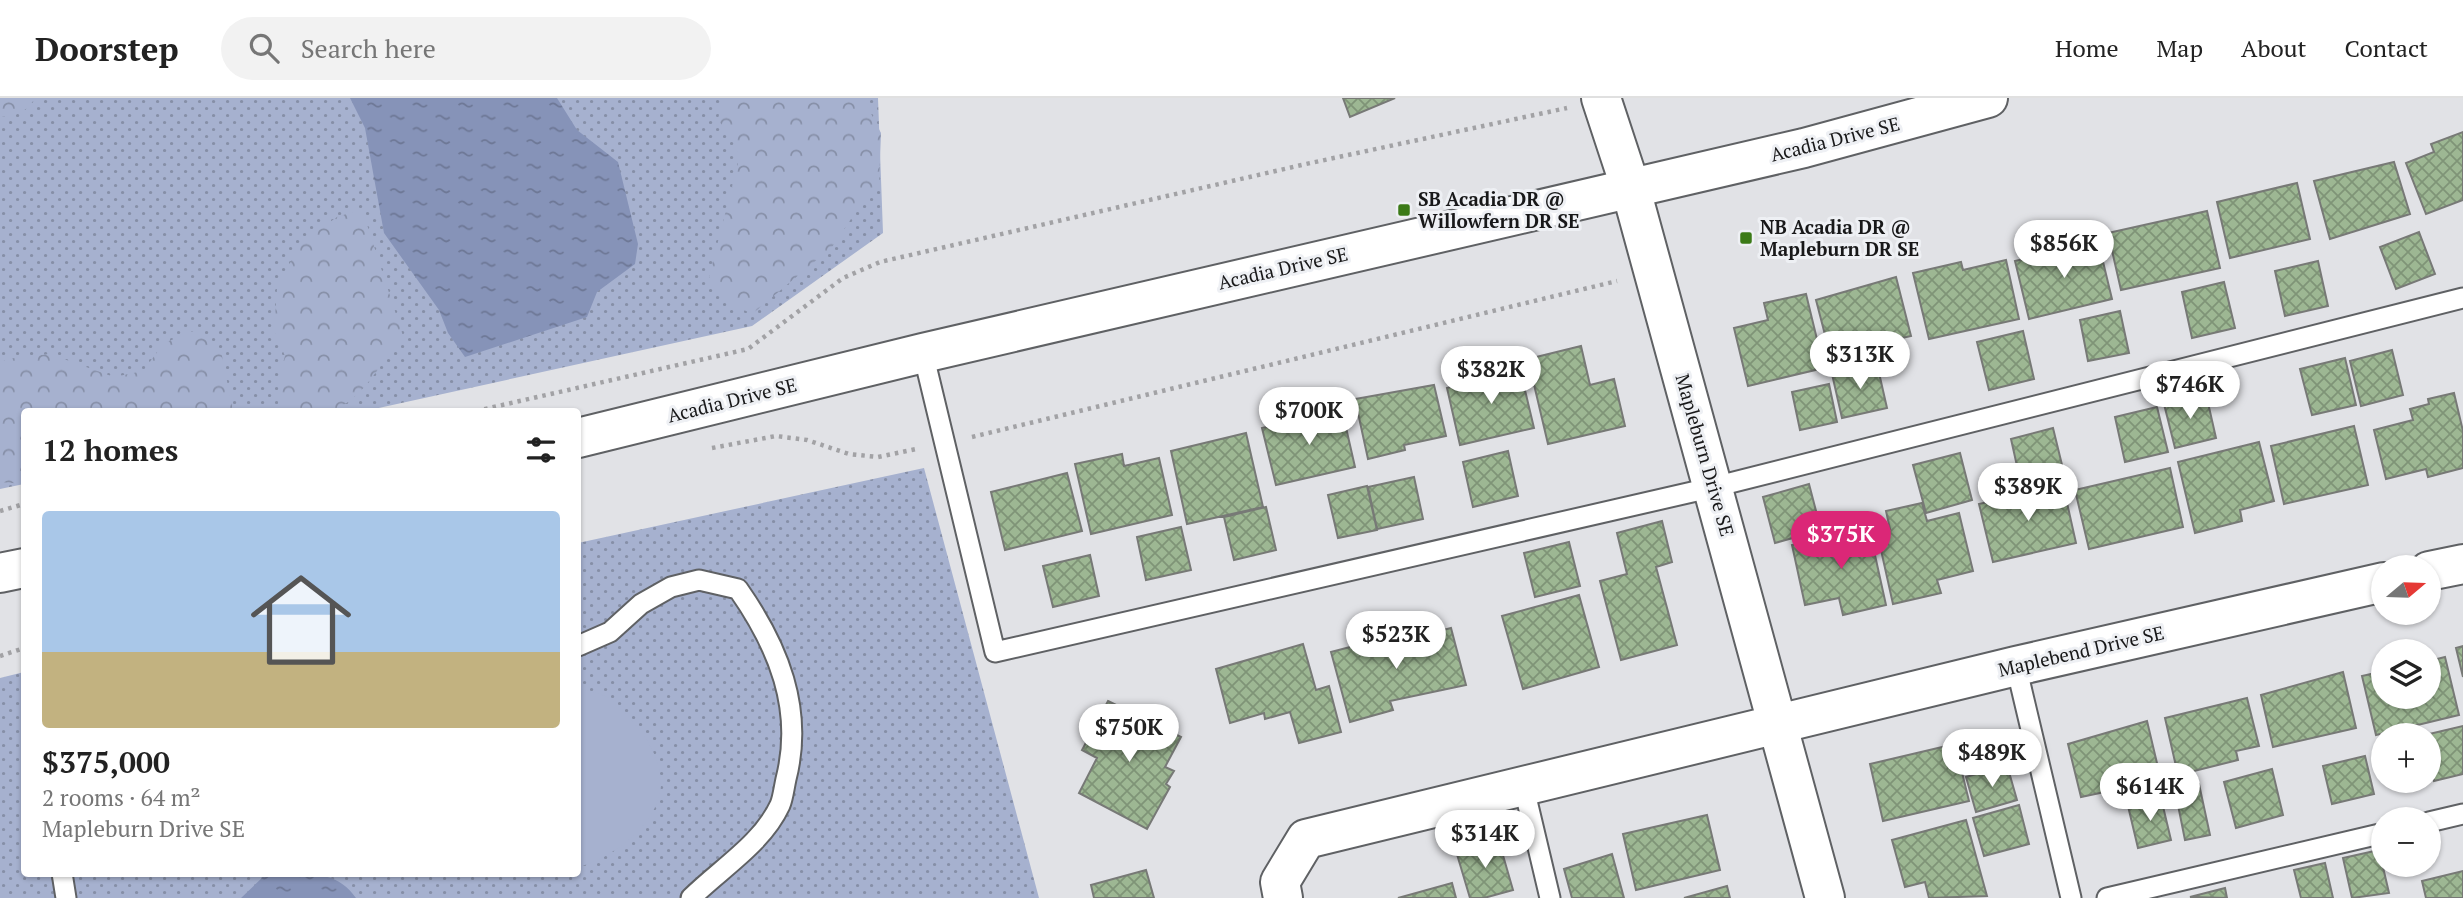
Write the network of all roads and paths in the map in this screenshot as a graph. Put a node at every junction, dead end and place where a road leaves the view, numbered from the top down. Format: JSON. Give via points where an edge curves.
{"nodes":[{"id":1,"x":1988,"y":98,"type":"edge"},
{"id":2,"x":1601,"y":99,"type":"edge"},
{"id":3,"x":1630,"y":186,"type":"junction"},
{"id":4,"x":1654,"y":273,"type":"junction"},
{"id":5,"x":2463,"y":298,"type":"edge"},
{"id":6,"x":923,"y":353,"type":"junction"},
{"id":7,"x":489,"y":408,"type":"edge"},
{"id":8,"x":581,"y":437,"type":"edge"},
{"id":9,"x":944,"y":443,"type":"junction"},
{"id":10,"x":711,"y":448,"type":"dead end"},
{"id":11,"x":1714,"y":487,"type":"junction"},
{"id":12,"x":21,"y":505,"type":"edge"},
{"id":13,"x":0,"y":511,"type":"edge"},
{"id":14,"x":2463,"y":564,"type":"edge"},
{"id":15,"x":21,"y":569,"type":"edge"},
{"id":16,"x":2441,"y":569,"type":"edge"},
{"id":17,"x":0,"y":573,"type":"edge"},
{"id":18,"x":2371,"y":585,"type":"edge"},
{"id":19,"x":581,"y":645,"type":"edge"},
{"id":20,"x":21,"y":649,"type":"edge"},
{"id":21,"x":0,"y":656,"type":"edge"},
{"id":22,"x":2015,"y":666,"type":"junction"},
{"id":23,"x":1780,"y":724,"type":"junction"},
{"id":24,"x":1524,"y":785,"type":"junction"},
{"id":25,"x":2463,"y":814,"type":"edge"},
{"id":26,"x":2441,"y":819,"type":"edge"},
{"id":27,"x":2371,"y":835,"type":"edge"},
{"id":28,"x":63,"y":877,"type":"edge"},
{"id":29,"x":66,"y":898,"type":"edge"},
{"id":30,"x":691,"y":898,"type":"edge"},
{"id":31,"x":1283,"y":898,"type":"edge"},
{"id":32,"x":1550,"y":898,"type":"edge"},
{"id":33,"x":1825,"y":898,"type":"edge"},
{"id":34,"x":2071,"y":898,"type":"edge"},
{"id":35,"x":2106,"y":898,"type":"edge"}],
"edges":[{"from":1,"to":3,"type":"street","name":"Acadia Drive SE","via":[[1804,148]]},
{"from":2,"to":3,"type":"street","name":"Mapleburn Drive SE"},
{"from":2,"to":7,"type":"path","via":[[880,262],[843,278],[748,349]]},
{"from":3,"to":4,"type":"street","name":"Mapleburn Drive SE"},
{"from":3,"to":6,"type":"street","name":"Acadia Drive SE"},
{"from":4,"to":9,"type":"path"},
{"from":4,"to":11,"type":"street","name":"Mapleburn Drive SE"},
{"from":5,"to":11,"type":"lane"},
{"from":6,"to":8,"type":"street","name":"Acadia Drive SE"},
{"from":6,"to":9,"type":"lane"},
{"from":9,"to":10,"type":"path","via":[[878,457],[776,436]]},
{"from":9,"to":11,"type":"lane","via":[[995,652]]},
{"from":11,"to":23,"type":"street","name":"Mapleburn Drive SE"},
{"from":12,"to":13,"type":"path"},
{"from":14,"to":16,"type":"street"},
{"from":15,"to":17,"type":"street"},
{"from":18,"to":22,"type":"street","name":"Maplebend Drive SE"},
{"from":19,"to":30,"type":"lane","via":[[610,632],[640,604],[671,587],[699,580],[738,589],[764,625],[790,697],[792,755],[780,805],[756,839]]},
{"from":20,"to":21,"type":"path"},
{"from":22,"to":23,"type":"street","name":"Maplebend Drive SE"},
{"from":22,"to":34,"type":"lane"},
{"from":23,"to":24,"type":"street"},
{"from":23,"to":33,"type":"street","name":"Mapleburn Drive SE"},
{"from":24,"to":31,"type":"street","via":[[1307,839],[1280,882]]},
{"from":24,"to":32,"type":"lane"},
{"from":25,"to":26,"type":"lane"},
{"from":27,"to":35,"type":"lane"},
{"from":28,"to":29,"type":"lane"}]}
